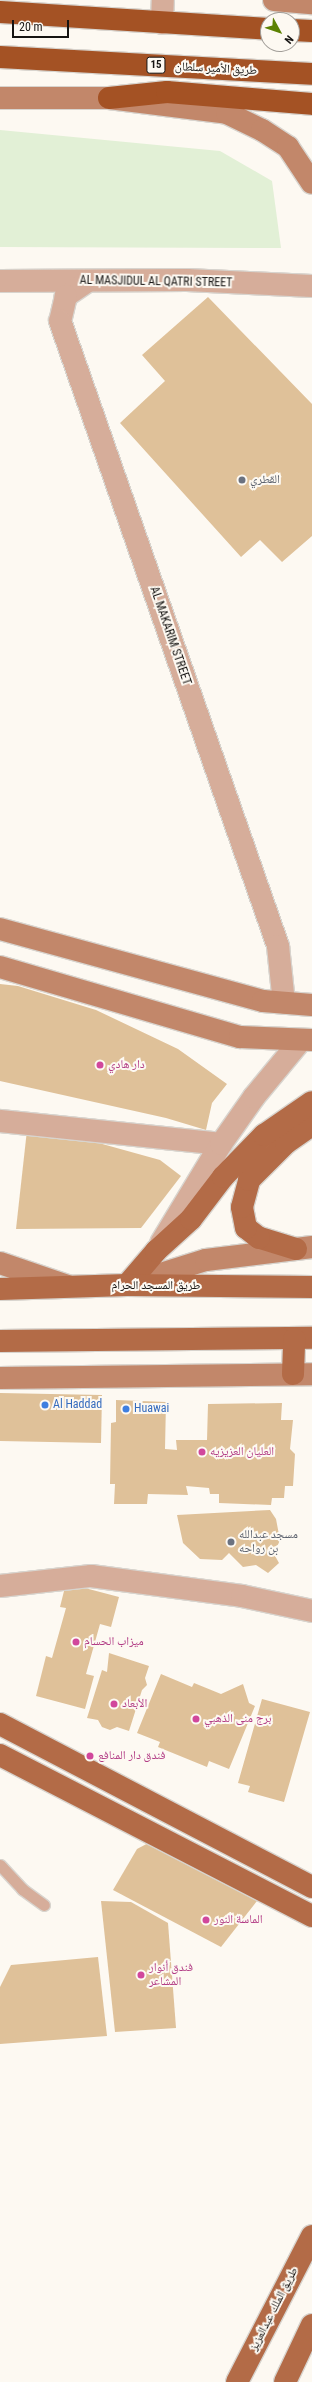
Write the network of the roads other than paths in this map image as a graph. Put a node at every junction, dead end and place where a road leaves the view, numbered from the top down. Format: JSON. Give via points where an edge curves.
{"nodes":[{"id":1,"x":163,"y":0,"type":"edge"},
{"id":2,"x":274,"y":0,"type":"edge"},
{"id":3,"x":312,"y":3,"type":"edge"},
{"id":4,"x":0,"y":12,"type":"edge"},
{"id":5,"x":162,"y":24,"type":"junction"},
{"id":6,"x":260,"y":29,"type":"edge"},
{"id":7,"x":300,"y":30,"type":"edge"},
{"id":8,"x":312,"y":31,"type":"edge"},
{"id":9,"x":0,"y":57,"type":"edge"},
{"id":10,"x":312,"y":74,"type":"edge"},
{"id":11,"x":0,"y":98,"type":"edge"},
{"id":12,"x":109,"y":98,"type":"junction"},
{"id":13,"x":312,"y":104,"type":"edge"},
{"id":14,"x":312,"y":183,"type":"edge"},
{"id":15,"x":0,"y":281,"type":"edge"},
{"id":16,"x":88,"y":281,"type":"junction"},
{"id":17,"x":312,"y":286,"type":"edge"},
{"id":18,"x":0,"y":929,"type":"edge"},
{"id":19,"x":0,"y":967,"type":"edge"},
{"id":20,"x":284,"y":1003,"type":"junction"},
{"id":21,"x":312,"y":1005,"type":"edge"},
{"id":22,"x":306,"y":1040,"type":"edge"},
{"id":23,"x":312,"y":1102,"type":"edge"},
{"id":24,"x":0,"y":1121,"type":"edge"},
{"id":25,"x":312,"y":1126,"type":"edge"},
{"id":26,"x":221,"y":1144,"type":"junction"},
{"id":27,"x":304,"y":1248,"type":"edge"},
{"id":28,"x":156,"y":1251,"type":"junction"},
{"id":29,"x":0,"y":1263,"type":"edge"},
{"id":30,"x":127,"y":1285,"type":"junction"},
{"id":31,"x":72,"y":1287,"type":"junction"},
{"id":32,"x":312,"y":1287,"type":"edge"},
{"id":33,"x":0,"y":1289,"type":"edge"},
{"id":34,"x":303,"y":1338,"type":"edge"},
{"id":35,"x":0,"y":1341,"type":"edge"},
{"id":36,"x":302,"y":1374,"type":"edge"},
{"id":37,"x":0,"y":1378,"type":"edge"},
{"id":38,"x":0,"y":1586,"type":"edge"},
{"id":39,"x":312,"y":1611,"type":"edge"},
{"id":40,"x":0,"y":1724,"type":"edge"},
{"id":41,"x":0,"y":1756,"type":"edge"},
{"id":42,"x":0,"y":1865,"type":"edge"},
{"id":43,"x":312,"y":1887,"type":"edge"},
{"id":44,"x":44,"y":1905,"type":"dead end"},
{"id":45,"x":312,"y":1916,"type":"edge"},
{"id":46,"x":312,"y":2236,"type":"edge"},
{"id":47,"x":312,"y":2325,"type":"edge"},
{"id":48,"x":237,"y":2382,"type":"edge"},
{"id":49,"x":285,"y":2382,"type":"edge"}],
"edges":[{"from":1,"to":5,"type":"street"},
{"from":2,"to":3,"type":"street"},
{"from":4,"to":5,"type":"highway"},
{"from":5,"to":6,"type":"highway"},
{"from":7,"to":8,"type":"highway"},
{"from":9,"to":10,"type":"highway","name":"طريق الأمير سلطان","number":"15"},
{"from":11,"to":12,"type":"street"},
{"from":12,"to":13,"type":"highway","via":[[167,92]]},
{"from":12,"to":14,"type":"street","via":[[227,113],[262,130],[288,148]]},
{"from":15,"to":16,"type":"street","name":"AL MASJIDUL AL QATRI STREET"},
{"from":16,"to":17,"type":"street","name":"AL MASJIDUL AL QATRI STREET","via":[[187,280]]},
{"from":16,"to":20,"type":"street","name":"AL MAKARIM STREET","via":[[66,296],[60,321],[278,946]]},
{"from":18,"to":20,"type":"street","via":[[264,1001]]},
{"from":19,"to":22,"type":"street","via":[[240,1037]]},
{"from":20,"to":21,"type":"street"},
{"from":22,"to":26,"type":"street","via":[[254,1097]]},
{"from":23,"to":28,"type":"main road","via":[[264,1135],[223,1178],[191,1220]]},
{"from":24,"to":26,"type":"street"},
{"from":25,"to":27,"type":"main road","via":[[286,1143],[249,1180],[242,1207],[246,1228],[259,1238]]},
{"from":26,"to":28,"type":"street"},
{"from":27,"to":30,"type":"street","via":[[206,1260]]},
{"from":28,"to":30,"type":"main road"},
{"from":29,"to":31,"type":"street"},
{"from":30,"to":31,"type":"main road","name":"طريق المسجد الحرام"},
{"from":30,"to":32,"type":"main road","name":"طريق المسجد الحرام"},
{"from":31,"to":33,"type":"main road","name":"طريق المسجد الحرام"},
{"from":34,"to":35,"type":"main road"},
{"from":34,"to":36,"type":"main road"},
{"from":36,"to":37,"type":"street"},
{"from":38,"to":39,"type":"street","via":[[91,1576],[242,1596]]},
{"from":40,"to":43,"type":"main road"},
{"from":41,"to":45,"type":"main road"},
{"from":42,"to":44,"type":"lane","via":[[22,1889]]},
{"from":46,"to":48,"type":"main road","name":"طريق الملك عبدالعزيز"},
{"from":47,"to":49,"type":"main road"}]}
